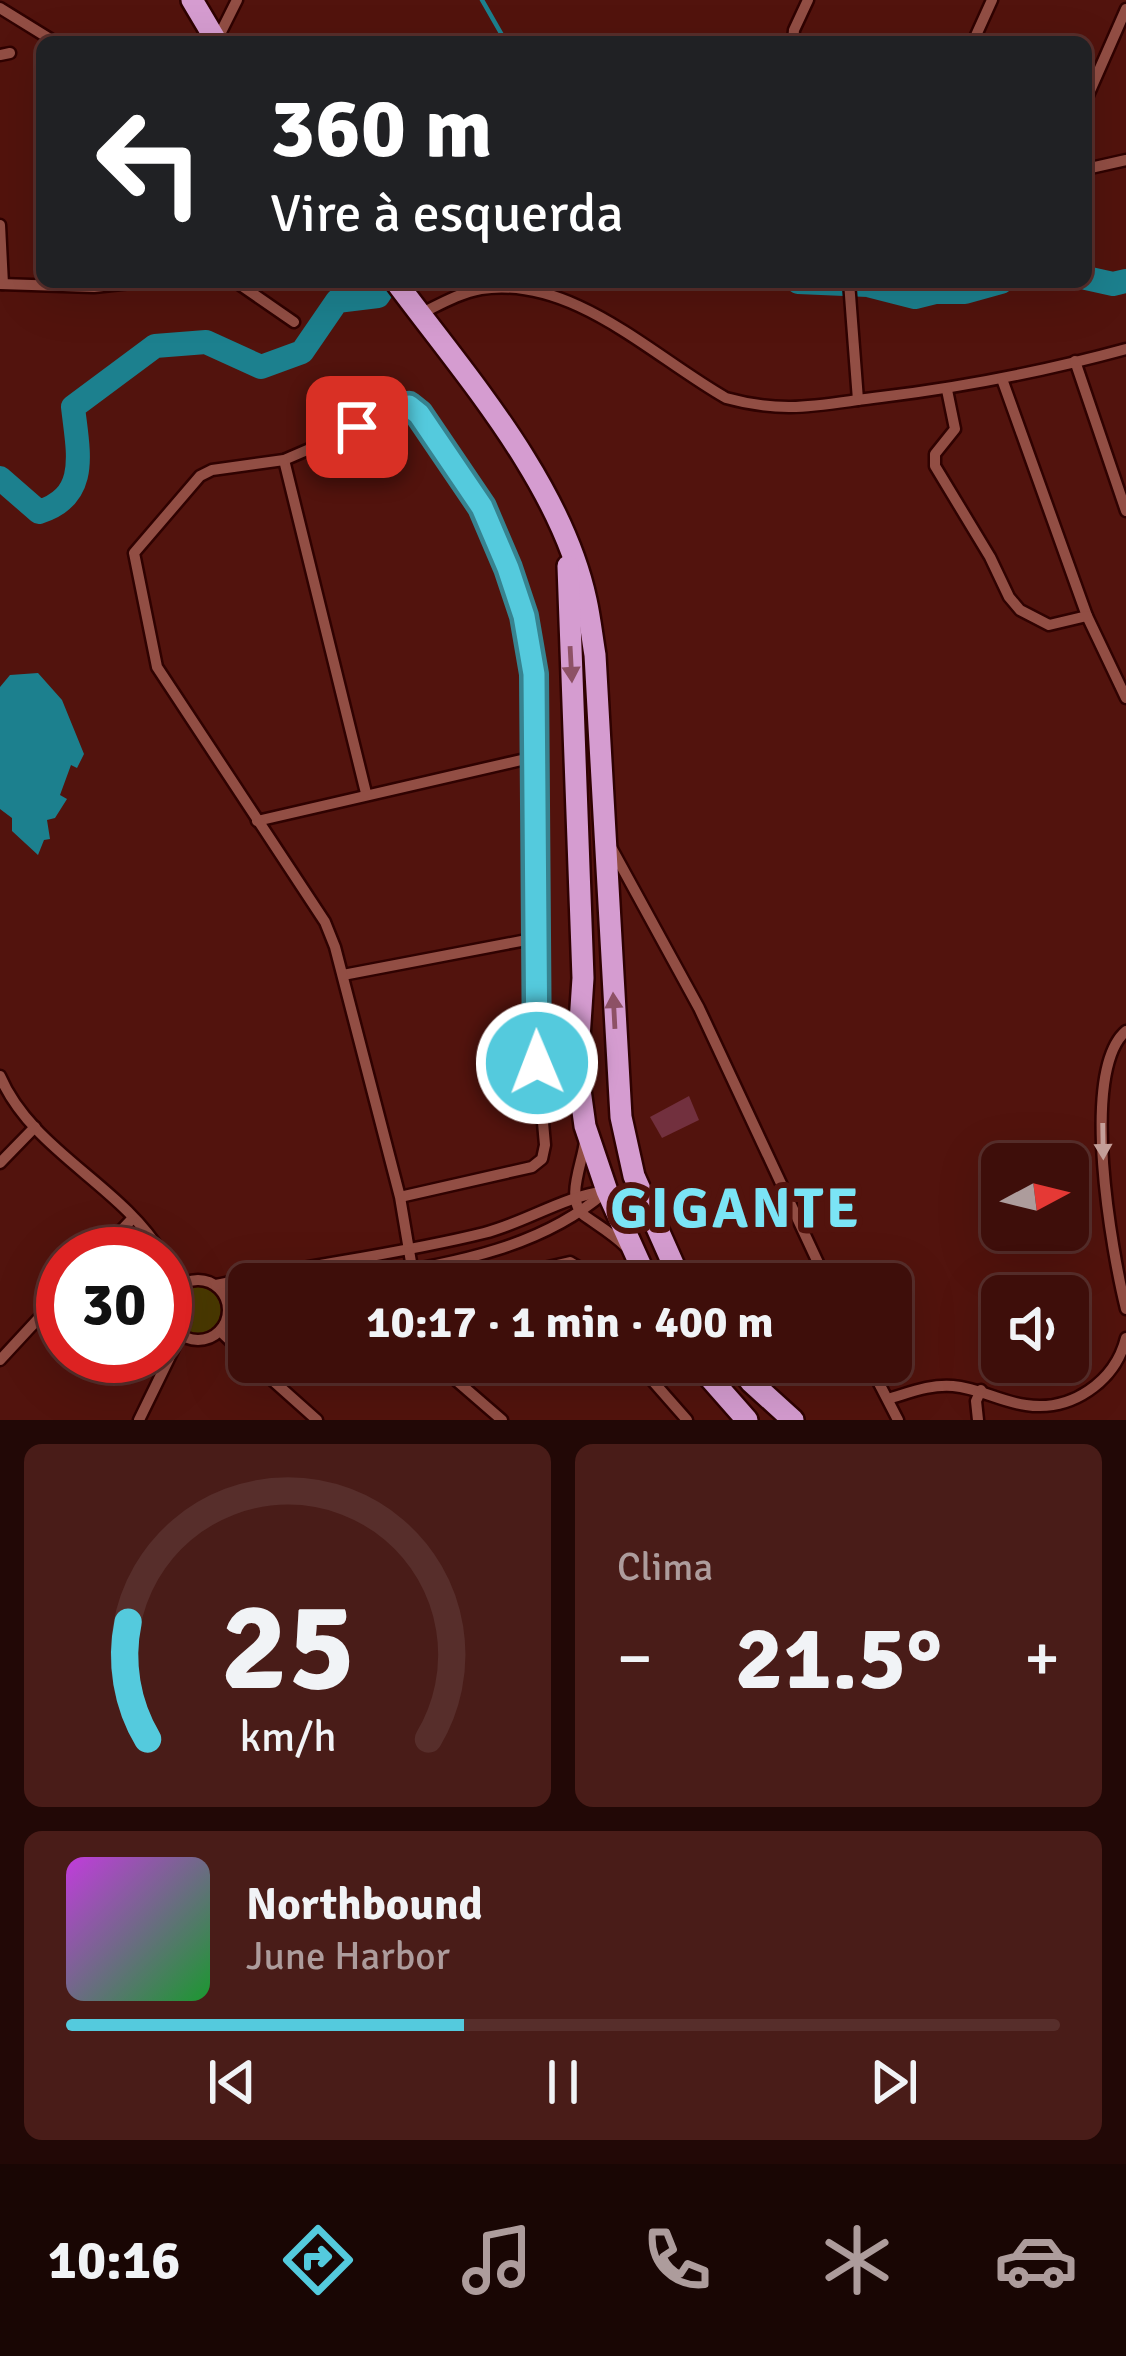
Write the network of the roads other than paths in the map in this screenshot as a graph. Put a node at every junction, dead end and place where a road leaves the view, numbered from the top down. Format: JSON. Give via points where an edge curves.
{"nodes":[{"id":1,"x":192,"y":0,"type":"edge"},
{"id":2,"x":237,"y":0,"type":"edge"},
{"id":3,"x":808,"y":0,"type":"edge"},
{"id":4,"x":992,"y":0,"type":"edge"},
{"id":5,"x":0,"y":8,"type":"edge"},
{"id":6,"x":1126,"y":9,"type":"edge"},
{"id":7,"x":45,"y":36,"type":"edge"},
{"id":8,"x":213,"y":36,"type":"edge"},
{"id":9,"x":219,"y":36,"type":"edge"},
{"id":10,"x":794,"y":36,"type":"edge"},
{"id":11,"x":976,"y":36,"type":"edge"},
{"id":12,"x":1092,"y":86,"type":"edge"},
{"id":13,"x":1126,"y":160,"type":"edge"},
{"id":14,"x":1092,"y":168,"type":"edge"},
{"id":15,"x":0,"y":225,"type":"edge"},
{"id":16,"x":2,"y":284,"type":"edge"},
{"id":17,"x":36,"y":285,"type":"edge"},
{"id":18,"x":245,"y":288,"type":"edge"},
{"id":19,"x":849,"y":288,"type":"edge"},
{"id":20,"x":400,"y":289,"type":"edge"},
{"id":21,"x":420,"y":314,"type":"junction"},
{"id":22,"x":294,"y":322,"type":"dead end"},
{"id":23,"x":1126,"y":349,"type":"edge"},
{"id":24,"x":1076,"y":361,"type":"junction"},
{"id":25,"x":1002,"y":380,"type":"junction"},
{"id":26,"x":947,"y":390,"type":"junction"},
{"id":27,"x":858,"y":400,"type":"junction"},
{"id":28,"x":284,"y":460,"type":"junction"},
{"id":29,"x":1126,"y":512,"type":"edge"},
{"id":30,"x":567,"y":547,"type":"junction"},
{"id":31,"x":1087,"y":616,"type":"junction"},
{"id":32,"x":1126,"y":698,"type":"edge"},
{"id":33,"x":534,"y":757,"type":"junction"},
{"id":34,"x":366,"y":793,"type":"junction"},
{"id":35,"x":256,"y":821,"type":"junction"},
{"id":36,"x":605,"y":835,"type":"junction"},
{"id":37,"x":538,"y":938,"type":"junction"},
{"id":38,"x":343,"y":975,"type":"junction"},
{"id":39,"x":1124,"y":1035,"type":"edge"},
{"id":40,"x":0,"y":1076,"type":"edge"},
{"id":41,"x":585,"y":1126,"type":"junction"},
{"id":42,"x":35,"y":1127,"type":"junction"},
{"id":43,"x":0,"y":1163,"type":"edge"},
{"id":44,"x":634,"y":1176,"type":"junction"},
{"id":45,"x":607,"y":1191,"type":"junction"},
{"id":46,"x":573,"y":1195,"type":"junction"},
{"id":47,"x":400,"y":1197,"type":"junction"},
{"id":48,"x":580,"y":1214,"type":"junction"},
{"id":49,"x":131,"y":1219,"type":"junction"},
{"id":50,"x":124,"y":1227,"type":"edge"},
{"id":51,"x":138,"y":1227,"type":"edge"},
{"id":52,"x":490,"y":1232,"type":"junction"},
{"id":53,"x":406,"y":1247,"type":"junction"},
{"id":54,"x":496,"y":1251,"type":"junction"},
{"id":55,"x":636,"y":1258,"type":"junction"},
{"id":56,"x":411,"y":1263,"type":"edge"},
{"id":57,"x":437,"y":1263,"type":"edge"},
{"id":58,"x":639,"y":1263,"type":"edge"},
{"id":59,"x":673,"y":1263,"type":"edge"},
{"id":60,"x":818,"y":1263,"type":"edge"},
{"id":61,"x":192,"y":1282,"type":"edge"},
{"id":62,"x":216,"y":1285,"type":"junction"},
{"id":63,"x":228,"y":1307,"type":"edge"},
{"id":64,"x":1126,"y":1309,"type":"edge"},
{"id":65,"x":228,"y":1314,"type":"edge"},
{"id":66,"x":36,"y":1321,"type":"edge"},
{"id":67,"x":220,"y":1331,"type":"junction"},
{"id":68,"x":192,"y":1337,"type":"edge"},
{"id":69,"x":228,"y":1338,"type":"edge"},
{"id":70,"x":1126,"y":1338,"type":"edge"},
{"id":71,"x":0,"y":1360,"type":"edge"},
{"id":72,"x":156,"y":1383,"type":"edge"},
{"id":73,"x":276,"y":1383,"type":"edge"},
{"id":74,"x":459,"y":1383,"type":"edge"},
{"id":75,"x":654,"y":1383,"type":"edge"},
{"id":76,"x":714,"y":1383,"type":"edge"},
{"id":77,"x":752,"y":1383,"type":"edge"},
{"id":78,"x":879,"y":1383,"type":"edge"},
{"id":79,"x":981,"y":1390,"type":"junction"},
{"id":80,"x":888,"y":1399,"type":"junction"},
{"id":81,"x":298,"y":1404,"type":"junction"},
{"id":82,"x":140,"y":1420,"type":"edge"},
{"id":83,"x":291,"y":1420,"type":"edge"},
{"id":84,"x":317,"y":1420,"type":"edge"},
{"id":85,"x":502,"y":1420,"type":"edge"},
{"id":86,"x":687,"y":1420,"type":"edge"},
{"id":87,"x":747,"y":1420,"type":"edge"},
{"id":88,"x":793,"y":1420,"type":"edge"},
{"id":89,"x":898,"y":1420,"type":"edge"},
{"id":90,"x":979,"y":1420,"type":"edge"}],
"edges":[{"from":1,"to":8,"type":"highway"},
{"from":2,"to":9,"type":"street"},
{"from":3,"to":10,"type":"street"},
{"from":4,"to":11,"type":"street"},
{"from":5,"to":7,"type":"street"},
{"from":6,"to":12,"type":"street"},
{"from":13,"to":14,"type":"street"},
{"from":15,"to":16,"type":"street"},
{"from":16,"to":17,"type":"street"},
{"from":18,"to":22,"type":"street"},
{"from":19,"to":27,"type":"street"},
{"from":20,"to":21,"type":"highway"},
{"from":21,"to":27,"type":"street","via":[[482,289],[545,292],[726,398],[817,409]]},
{"from":21,"to":30,"type":"highway","via":[[530,470]]},
{"from":23,"to":24,"type":"street"},
{"from":24,"to":25,"type":"street"},
{"from":24,"to":29,"type":"street"},
{"from":25,"to":26,"type":"street"},
{"from":25,"to":31,"type":"street"},
{"from":26,"to":27,"type":"street"},
{"from":26,"to":31,"type":"street","via":[[955,429],[933,460],[1009,597],[1042,623]]},
{"from":28,"to":33,"type":"street","via":[[393,410],[409,406],[419,414],[482,507],[508,568],[534,674]]},
{"from":28,"to":34,"type":"street"},
{"from":28,"to":35,"type":"street","via":[[200,476],[134,553],[157,667]]},
{"from":30,"to":36,"type":"highway","via":[[586,596],[595,656]]},
{"from":30,"to":41,"type":"highway","one_way":true,"via":[[583,978],[577,1068]]},
{"from":31,"to":32,"type":"street"},
{"from":33,"to":34,"type":"street"},
{"from":33,"to":37,"type":"street"},
{"from":34,"to":35,"type":"street"},
{"from":35,"to":38,"type":"street","via":[[325,922]]},
{"from":44,"to":36,"type":"highway","one_way":true,"via":[[617,1074]]},
{"from":36,"to":60,"type":"street","via":[[699,1008]]},
{"from":37,"to":38,"type":"street"},
{"from":37,"to":47,"type":"street","via":[[542,1159]]},
{"from":38,"to":47,"type":"street"},
{"from":39,"to":64,"type":"street","one_way":true,"via":[[1104,1074],[1103,1159]]},
{"from":40,"to":42,"type":"street"},
{"from":41,"to":45,"type":"highway"},
{"from":41,"to":46,"type":"street"},
{"from":42,"to":43,"type":"street"},
{"from":42,"to":49,"type":"street"},
{"from":44,"to":45,"type":"highway"},
{"from":44,"to":59,"type":"highway"},
{"from":45,"to":46,"type":"street"},
{"from":45,"to":48,"type":"street"},
{"from":45,"to":55,"type":"highway"},
{"from":46,"to":48,"type":"street"},
{"from":46,"to":52,"type":"street"},
{"from":47,"to":53,"type":"street"},
{"from":48,"to":54,"type":"street"},
{"from":48,"to":55,"type":"street"},
{"from":49,"to":50,"type":"street"},
{"from":49,"to":51,"type":"street"},
{"from":52,"to":53,"type":"street"},
{"from":52,"to":54,"type":"street"},
{"from":53,"to":56,"type":"street"},
{"from":53,"to":62,"type":"street"},
{"from":54,"to":57,"type":"street"},
{"from":55,"to":58,"type":"highway"},
{"from":61,"to":62,"type":"street"},
{"from":62,"to":63,"type":"street"},
{"from":65,"to":67,"type":"street"},
{"from":66,"to":71,"type":"street"},
{"from":67,"to":68,"type":"street"},
{"from":67,"to":69,"type":"street"},
{"from":70,"to":79,"type":"street","via":[[1107,1376],[1068,1402],[1021,1405]]},
{"from":72,"to":82,"type":"street"},
{"from":73,"to":81,"type":"street"},
{"from":74,"to":85,"type":"street"},
{"from":75,"to":86,"type":"street"},
{"from":76,"to":87,"type":"highway"},
{"from":77,"to":88,"type":"highway"},
{"from":78,"to":80,"type":"street"},
{"from":79,"to":80,"type":"street","via":[[927,1388]]},
{"from":79,"to":90,"type":"street"},
{"from":80,"to":89,"type":"street"},
{"from":81,"to":83,"type":"street"},
{"from":81,"to":84,"type":"street"}]}
